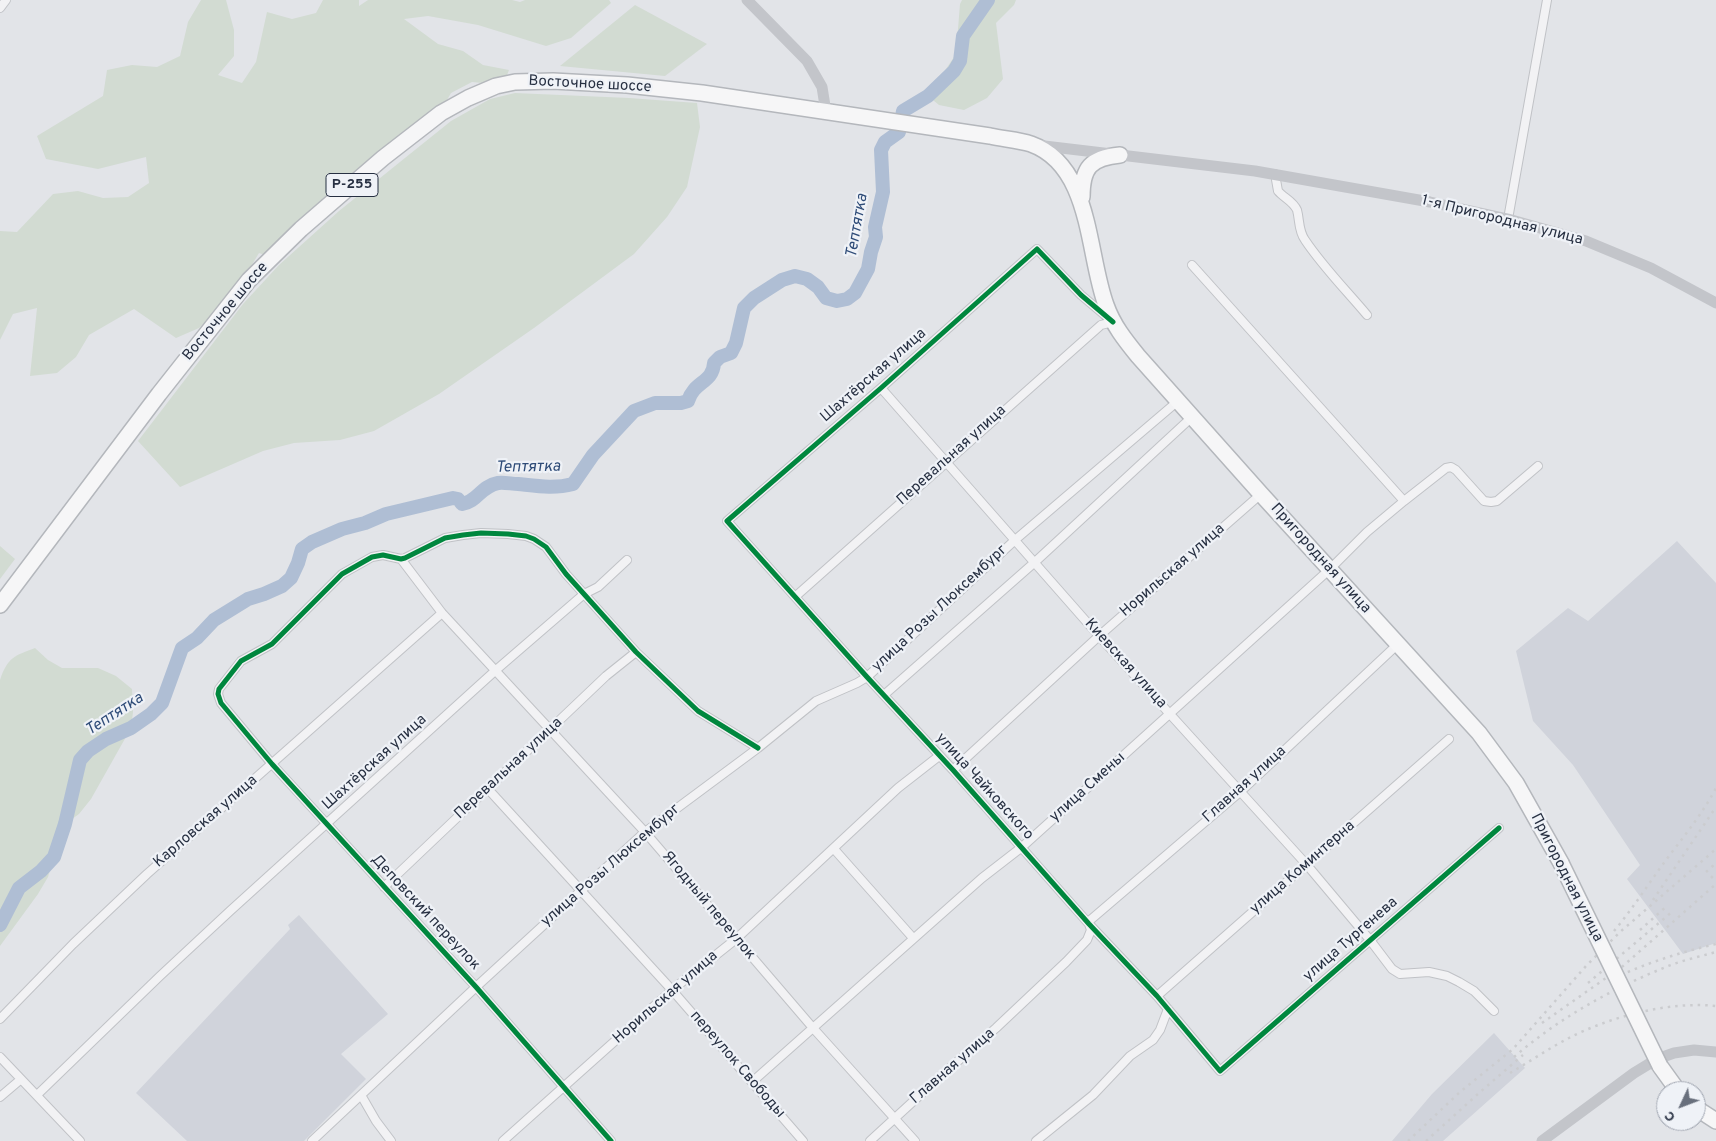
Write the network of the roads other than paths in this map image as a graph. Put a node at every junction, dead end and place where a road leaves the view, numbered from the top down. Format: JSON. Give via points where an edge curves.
{"nodes":[{"id":1,"x":6,"y":0,"type":"edge"},
{"id":2,"x":747,"y":0,"type":"edge"},
{"id":3,"x":1547,"y":0,"type":"edge"},
{"id":4,"x":0,"y":8,"type":"edge"},
{"id":5,"x":826,"y":112,"type":"junction"},
{"id":6,"x":936,"y":129,"type":"joint"},
{"id":7,"x":1032,"y":144,"type":"junction"},
{"id":8,"x":1120,"y":155,"type":"junction"},
{"id":9,"x":1275,"y":174,"type":"junction"},
{"id":10,"x":1082,"y":204,"type":"junction"},
{"id":11,"x":1508,"y":219,"type":"junction"},
{"id":12,"x":1192,"y":265,"type":"dead end"},
{"id":13,"x":1716,"y":304,"type":"edge"},
{"id":14,"x":1367,"y":315,"type":"dead end"},
{"id":15,"x":1113,"y":322,"type":"junction"},
{"id":16,"x":881,"y":388,"type":"junction"},
{"id":17,"x":1178,"y":401,"type":"junction"},
{"id":18,"x":1192,"y":417,"type":"junction"},
{"id":19,"x":946,"y":462,"type":"junction"},
{"id":20,"x":1538,"y":466,"type":"dead end"},
{"id":21,"x":1261,"y":494,"type":"junction"},
{"id":22,"x":1404,"y":501,"type":"junction"},
{"id":23,"x":727,"y":521,"type":"joint"},
{"id":24,"x":1015,"y":540,"type":"junction"},
{"id":25,"x":401,"y":559,"type":"junction"},
{"id":26,"x":627,"y":560,"type":"dead end"},
{"id":27,"x":1035,"y":562,"type":"junction"},
{"id":28,"x":1330,"y":570,"type":"junction"},
{"id":29,"x":584,"y":594,"type":"junction"},
{"id":30,"x":796,"y":596,"type":"junction"},
{"id":31,"x":0,"y":605,"type":"edge"},
{"id":32,"x":442,"y":613,"type":"junction"},
{"id":33,"x":1099,"y":636,"type":"junction"},
{"id":34,"x":1398,"y":644,"type":"junction"},
{"id":35,"x":636,"y":652,"type":"junction"},
{"id":36,"x":496,"y":670,"type":"junction"},
{"id":37,"x":867,"y":677,"type":"junction"},
{"id":38,"x":884,"y":695,"type":"junction"},
{"id":39,"x":1171,"y":715,"type":"junction"},
{"id":40,"x":550,"y":731,"type":"junction"},
{"id":41,"x":1449,"y":739,"type":"dead end"},
{"id":42,"x":758,"y":748,"type":"junction"},
{"id":43,"x":939,"y":756,"type":"junction"},
{"id":44,"x":272,"y":764,"type":"junction"},
{"id":45,"x":953,"y":770,"type":"junction"},
{"id":46,"x":488,"y":789,"type":"junction"},
{"id":47,"x":1240,"y":792,"type":"junction"},
{"id":48,"x":327,"y":824,"type":"junction"},
{"id":49,"x":1499,"y":828,"type":"dead end"},
{"id":50,"x":645,"y":832,"type":"junction"},
{"id":51,"x":1022,"y":847,"type":"junction"},
{"id":52,"x":834,"y":849,"type":"junction"},
{"id":53,"x":1307,"y":865,"type":"junction"},
{"id":54,"x":384,"y":887,"type":"junction"},
{"id":55,"x":579,"y":891,"type":"junction"},
{"id":56,"x":1088,"y":923,"type":"junction"},
{"id":57,"x":913,"y":938,"type":"junction"},
{"id":58,"x":736,"y":939,"type":"junction"},
{"id":59,"x":1370,"y":940,"type":"junction"},
{"id":60,"x":476,"y":987,"type":"junction"},
{"id":61,"x":672,"y":990,"type":"junction"},
{"id":62,"x":1157,"y":996,"type":"junction"},
{"id":63,"x":1168,"y":1009,"type":"junction"},
{"id":64,"x":1494,"y":1011,"type":"dead end"},
{"id":65,"x":0,"y":1018,"type":"edge"},
{"id":66,"x":813,"y":1028,"type":"junction"},
{"id":67,"x":1716,"y":1052,"type":"edge"},
{"id":68,"x":0,"y":1057,"type":"edge"},
{"id":69,"x":1220,"y":1071,"type":"joint"},
{"id":70,"x":20,"y":1080,"type":"junction"},
{"id":71,"x":1671,"y":1081,"type":"edge"},
{"id":72,"x":752,"y":1082,"type":"junction"},
{"id":73,"x":564,"y":1088,"type":"junction"},
{"id":74,"x":37,"y":1095,"type":"junction"},
{"id":75,"x":361,"y":1095,"type":"junction"},
{"id":76,"x":0,"y":1096,"type":"edge"},
{"id":77,"x":895,"y":1118,"type":"junction"},
{"id":78,"x":80,"y":1141,"type":"edge"},
{"id":79,"x":312,"y":1141,"type":"edge"},
{"id":80,"x":391,"y":1141,"type":"edge"},
{"id":81,"x":503,"y":1141,"type":"edge"},
{"id":82,"x":611,"y":1141,"type":"edge"},
{"id":83,"x":803,"y":1141,"type":"edge"},
{"id":84,"x":870,"y":1141,"type":"edge"},
{"id":85,"x":915,"y":1141,"type":"edge"},
{"id":86,"x":1036,"y":1141,"type":"edge"},
{"id":87,"x":1542,"y":1141,"type":"edge"}],
"edges":[{"from":1,"to":4,"type":"street"},
{"from":2,"to":5,"type":"street","via":[[807,61],[822,87]]},
{"from":3,"to":11,"type":"street"},
{"from":5,"to":6,"type":"highway","name":"Восточное шоссе","number":"Р-255"},
{"from":5,"to":31,"type":"highway","name":"Восточное шоссе","number":"Р-255","via":[[702,93],[553,80],[496,86],[441,114],[383,158],[301,229],[249,280],[158,394]]},
{"from":6,"to":7,"type":"highway","name":"Пригородная улица"},
{"from":7,"to":8,"type":"street","name":"1-я Пригородная улица"},
{"from":7,"to":10,"type":"highway","name":"Пригородная улица","via":[[1062,165]]},
{"from":8,"to":9,"type":"street","name":"1-я Пригородная улица"},
{"from":8,"to":10,"type":"highway","via":[[1095,161],[1086,171],[1082,183]]},
{"from":9,"to":11,"type":"street","name":"1-я Пригородная улица"},
{"from":9,"to":14,"type":"street","via":[[1278,191],[1297,212],[1303,238]]},
{"from":10,"to":15,"type":"highway","name":"Пригородная улица","via":[[1100,287]]},
{"from":11,"to":13,"type":"street","name":"1-я Пригородная улица","via":[[1586,241],[1651,268]]},
{"from":12,"to":22,"type":"street"},
{"from":15,"to":16,"type":"street","name":"Шахтёрская улица","via":[[1081,295],[1037,249]]},
{"from":15,"to":17,"type":"highway","name":"Пригородная улица"},
{"from":15,"to":19,"type":"street","name":"Перевальная улица","via":[[1101,325]]},
{"from":16,"to":19,"type":"street","name":"Киевская улица"},
{"from":16,"to":23,"type":"street","name":"Шахтёрская улица"},
{"from":17,"to":18,"type":"highway","name":"Пригородная улица"},
{"from":17,"to":24,"type":"street","name":"улица Розы Люксембург"},
{"from":18,"to":21,"type":"highway","name":"Пригородная улица"},
{"from":18,"to":27,"type":"street"},
{"from":19,"to":24,"type":"street","name":"Киевская улица"},
{"from":19,"to":30,"type":"street","name":"Перевальная улица"},
{"from":20,"to":22,"type":"street","via":[[1497,501],[1484,501],[1452,467],[1446,468]]},
{"from":21,"to":28,"type":"highway","name":"Пригородная улица"},
{"from":21,"to":33,"type":"street","name":"Норильская улица"},
{"from":22,"to":28,"type":"street","via":[[1367,532]]},
{"from":23,"to":30,"type":"street","name":"улица Чайковского"},
{"from":24,"to":27,"type":"street","name":"Киевская улица"},
{"from":24,"to":37,"type":"street","name":"улица Розы Люксембург"},
{"from":25,"to":29,"type":"street","via":[[445,538],[481,533],[526,536],[546,547]]},
{"from":25,"to":32,"type":"street","name":"Ягодный переулок"},
{"from":25,"to":44,"type":"street","name":"Деповский переулок","via":[[383,555],[372,557],[342,574],[272,644],[240,661],[219,689],[221,703]]},
{"from":26,"to":29,"type":"street","name":"Шахтёрская улица","via":[[598,587]]},
{"from":27,"to":33,"type":"street","name":"Киевская улица"},
{"from":27,"to":38,"type":"street"},
{"from":28,"to":34,"type":"highway","name":"Пригородная улица"},
{"from":28,"to":39,"type":"street","name":"улица Смены"},
{"from":29,"to":35,"type":"street"},
{"from":29,"to":36,"type":"street","name":"Шахтёрская улица"},
{"from":30,"to":37,"type":"street","name":"улица Чайковского"},
{"from":32,"to":36,"type":"street","name":"Ягодный переулок"},
{"from":32,"to":44,"type":"street","name":"Карловская улица"},
{"from":33,"to":39,"type":"street","name":"Киевская улица"},
{"from":33,"to":45,"type":"street","name":"Норильская улица"},
{"from":34,"to":47,"type":"street","name":"Главная улица"},
{"from":34,"to":71,"type":"highway","name":"Пригородная улица","bridge":true,"via":[[1479,733],[1516,783],[1560,863],[1660,1066]]},
{"from":35,"to":40,"type":"street","name":"Перевальная улица","via":[[606,676]]},
{"from":35,"to":42,"type":"street","via":[[698,711]]},
{"from":36,"to":40,"type":"street","name":"Ягодный переулок"},
{"from":36,"to":48,"type":"street","name":"Шахтёрская улица"},
{"from":37,"to":38,"type":"street","name":"улица Чайковского"},
{"from":37,"to":42,"type":"street","name":"улица Розы Люксембург","via":[[816,701]]},
{"from":38,"to":43,"type":"street","name":"улица Чайковского"},
{"from":39,"to":47,"type":"street","name":"Киевская улица"},
{"from":39,"to":51,"type":"street","name":"улица Смены"},
{"from":40,"to":46,"type":"street","name":"Перевальная улица"},
{"from":40,"to":50,"type":"street","name":"Ягодный переулок"},
{"from":41,"to":53,"type":"street","name":"улица Коминтерна"},
{"from":42,"to":50,"type":"street","name":"улица Розы Люксембург"},
{"from":43,"to":45,"type":"street","name":"улица Чайковского"},
{"from":43,"to":52,"type":"street","name":"Норильская улица","via":[[898,788]]},
{"from":44,"to":48,"type":"street","name":"Деповский переулок"},
{"from":44,"to":65,"type":"street","name":"Карловская улица","via":[[134,886]]},
{"from":45,"to":51,"type":"street","name":"улица Чайковского"},
{"from":46,"to":54,"type":"street","name":"Перевальная улица"},
{"from":46,"to":55,"type":"street","name":"переулок Свободы"},
{"from":47,"to":53,"type":"street","name":"Киевская улица"},
{"from":47,"to":56,"type":"street","name":"Главная улица"},
{"from":48,"to":54,"type":"street","name":"Деповский переулок"},
{"from":48,"to":74,"type":"street","name":"Шахтёрская улица","via":[[160,976]]},
{"from":49,"to":59,"type":"street","name":"улица Тургенева"},
{"from":50,"to":55,"type":"street","name":"улица Розы Люксембург"},
{"from":50,"to":58,"type":"street","name":"Ягодный переулок"},
{"from":51,"to":56,"type":"street","name":"улица Чайковского"},
{"from":51,"to":57,"type":"street","name":"улица Смены"},
{"from":52,"to":57,"type":"street"},
{"from":52,"to":58,"type":"street","name":"Норильская улица"},
{"from":53,"to":59,"type":"street","name":"Киевская улица"},
{"from":53,"to":62,"type":"street","name":"улица Коминтерна"},
{"from":54,"to":60,"type":"street","name":"Деповский переулок"},
{"from":55,"to":60,"type":"street","name":"улица Розы Люксембург"},
{"from":55,"to":61,"type":"street","name":"переулок Свободы"},
{"from":56,"to":62,"type":"street","name":"улица Чайковского"},
{"from":56,"to":77,"type":"street","name":"Главная улица","via":[[1090,930],[1086,940],[1066,962]]},
{"from":57,"to":66,"type":"street","name":"улица Смены"},
{"from":58,"to":61,"type":"street","name":"Норильская улица"},
{"from":58,"to":66,"type":"street","name":"Ягодный переулок"},
{"from":59,"to":64,"type":"street","name":"Киевская улица","via":[[1396,972],[1429,972],[1447,976],[1474,991]]},
{"from":59,"to":69,"type":"street","name":"улица Тургенева"},
{"from":60,"to":73,"type":"street","name":"Деповский переулок"},
{"from":60,"to":75,"type":"street","name":"улица Розы Люксембург"},
{"from":61,"to":72,"type":"street","name":"переулок Свободы"},
{"from":61,"to":73,"type":"street","name":"Норильская улица"},
{"from":62,"to":63,"type":"street","name":"улица Чайковского"},
{"from":63,"to":69,"type":"street","name":"улица Чайковского"},
{"from":63,"to":86,"type":"street","via":[[1153,1040],[1130,1056],[1093,1095]]},
{"from":66,"to":72,"type":"street","name":"улица Смены"},
{"from":66,"to":77,"type":"street","name":"Ягодный переулок"},
{"from":67,"to":87,"type":"street","via":[[1694,1050],[1657,1059]]},
{"from":68,"to":70,"type":"street"},
{"from":70,"to":74,"type":"street"},
{"from":70,"to":76,"type":"street"},
{"from":72,"to":83,"type":"street","name":"переулок Свободы"},
{"from":73,"to":81,"type":"street","name":"Норильская улица"},
{"from":73,"to":82,"type":"street","name":"Деповский переулок"},
{"from":74,"to":78,"type":"street"},
{"from":75,"to":79,"type":"street","name":"улица Розы Люксембург"},
{"from":75,"to":80,"type":"street"},
{"from":77,"to":84,"type":"street","name":"Главная улица"},
{"from":77,"to":85,"type":"street","name":"Ягодный переулок"}]}
